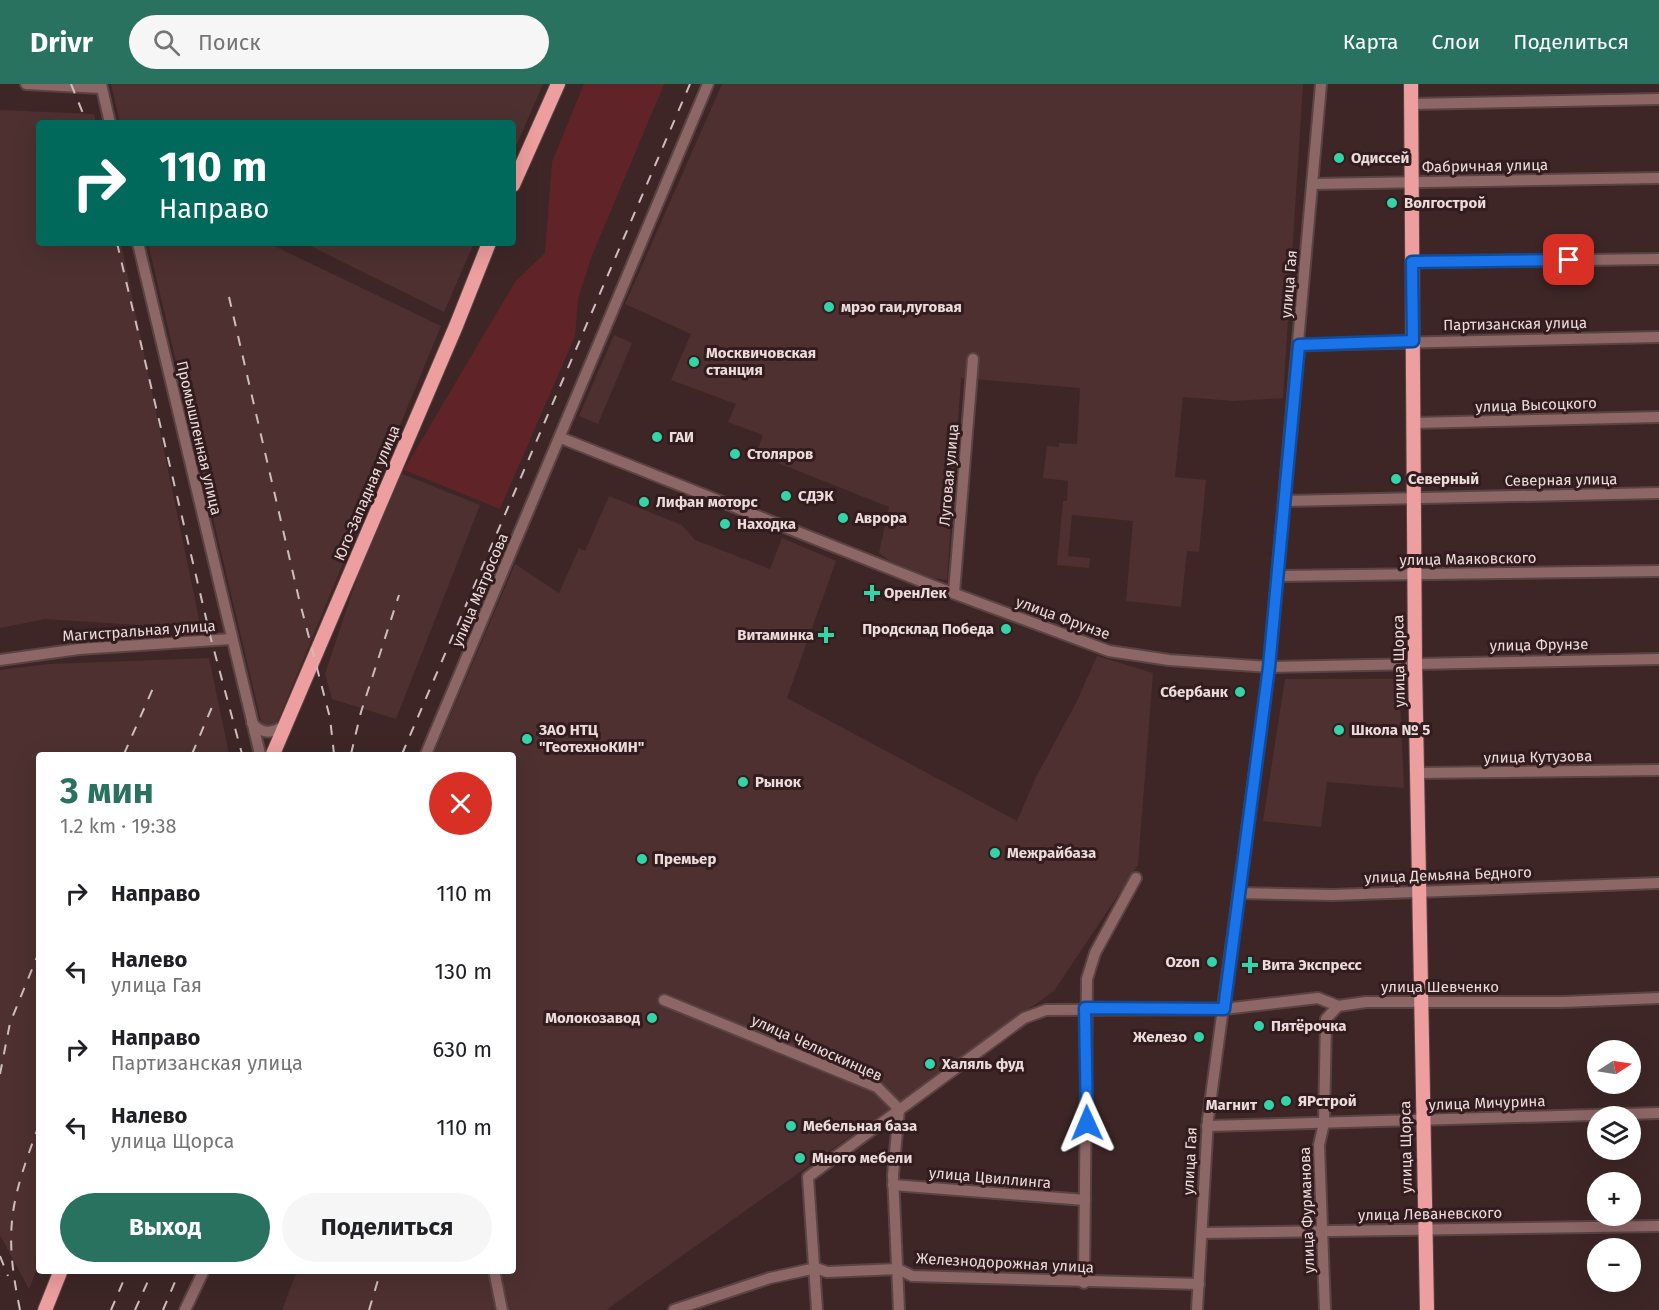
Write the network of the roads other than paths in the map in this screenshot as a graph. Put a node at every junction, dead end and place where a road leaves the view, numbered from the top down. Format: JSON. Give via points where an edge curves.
{"nodes":[{"id":1,"x":26,"y":84,"type":"edge"},
{"id":2,"x":558,"y":84,"type":"edge"},
{"id":3,"x":708,"y":84,"type":"edge"},
{"id":4,"x":1321,"y":84,"type":"edge"},
{"id":5,"x":1411,"y":84,"type":"edge"},
{"id":6,"x":101,"y":86,"type":"edge"},
{"id":7,"x":1659,"y":99,"type":"edge"},
{"id":8,"x":1411,"y":104,"type":"junction"},
{"id":9,"x":109,"y":120,"type":"edge"},
{"id":10,"x":516,"y":178,"type":"edge"},
{"id":11,"x":1659,"y":178,"type":"edge"},
{"id":12,"x":1412,"y":183,"type":"junction"},
{"id":13,"x":1312,"y":184,"type":"junction"},
{"id":14,"x":139,"y":246,"type":"edge"},
{"id":15,"x":488,"y":246,"type":"edge"},
{"id":16,"x":1659,"y":258,"type":"edge"},
{"id":17,"x":1412,"y":262,"type":"junction"},
{"id":18,"x":1659,"y":337,"type":"edge"},
{"id":19,"x":1413,"y":341,"type":"junction"},
{"id":20,"x":1299,"y":345,"type":"junction"},
{"id":21,"x":973,"y":359,"type":"dead end"},
{"id":22,"x":1659,"y":417,"type":"edge"},
{"id":23,"x":1414,"y":423,"type":"junction"},
{"id":24,"x":561,"y":438,"type":"junction"},
{"id":25,"x":1659,"y":493,"type":"edge"},
{"id":26,"x":1414,"y":499,"type":"junction"},
{"id":27,"x":1284,"y":501,"type":"junction"},
{"id":28,"x":1659,"y":571,"type":"edge"},
{"id":29,"x":1277,"y":576,"type":"junction"},
{"id":30,"x":1414,"y":576,"type":"junction"},
{"id":31,"x":954,"y":593,"type":"junction"},
{"id":32,"x":231,"y":639,"type":"junction"},
{"id":33,"x":1659,"y":659,"type":"edge"},
{"id":34,"x":0,"y":660,"type":"edge"},
{"id":35,"x":1415,"y":664,"type":"junction"},
{"id":36,"x":1269,"y":667,"type":"junction"},
{"id":37,"x":252,"y":723,"type":"junction"},
{"id":38,"x":284,"y":726,"type":"junction"},
{"id":39,"x":259,"y":752,"type":"edge"},
{"id":40,"x":274,"y":752,"type":"edge"},
{"id":41,"x":427,"y":752,"type":"edge"},
{"id":42,"x":1659,"y":770,"type":"edge"},
{"id":43,"x":1417,"y":773,"type":"junction"},
{"id":44,"x":1136,"y":878,"type":"dead end"},
{"id":45,"x":1659,"y":883,"type":"edge"},
{"id":46,"x":1420,"y":891,"type":"junction"},
{"id":47,"x":1239,"y":893,"type":"junction"},
{"id":48,"x":1659,"y":998,"type":"edge"},
{"id":49,"x":664,"y":1000,"type":"dead end"},
{"id":50,"x":1421,"y":1002,"type":"junction"},
{"id":51,"x":1338,"y":1006,"type":"junction"},
{"id":52,"x":1085,"y":1008,"type":"junction"},
{"id":53,"x":1224,"y":1009,"type":"junction"},
{"id":54,"x":899,"y":1109,"type":"junction"},
{"id":55,"x":1659,"y":1113,"type":"edge"},
{"id":56,"x":1422,"y":1119,"type":"junction"},
{"id":57,"x":1324,"y":1122,"type":"junction"},
{"id":58,"x":1207,"y":1126,"type":"junction"},
{"id":59,"x":893,"y":1185,"type":"junction"},
{"id":60,"x":1085,"y":1200,"type":"junction"},
{"id":61,"x":1659,"y":1226,"type":"edge"},
{"id":62,"x":1425,"y":1230,"type":"junction"},
{"id":63,"x":1323,"y":1231,"type":"junction"},
{"id":64,"x":1202,"y":1233,"type":"junction"},
{"id":65,"x":816,"y":1268,"type":"junction"},
{"id":66,"x":898,"y":1269,"type":"junction"},
{"id":67,"x":59,"y":1274,"type":"edge"},
{"id":68,"x":202,"y":1274,"type":"edge"},
{"id":69,"x":495,"y":1274,"type":"edge"},
{"id":70,"x":1084,"y":1283,"type":"junction"},
{"id":71,"x":1199,"y":1284,"type":"junction"},
{"id":72,"x":45,"y":1310,"type":"edge"},
{"id":73,"x":185,"y":1310,"type":"edge"},
{"id":74,"x":502,"y":1310,"type":"edge"},
{"id":75,"x":674,"y":1310,"type":"edge"},
{"id":76,"x":817,"y":1310,"type":"edge"},
{"id":77,"x":899,"y":1310,"type":"edge"},
{"id":78,"x":1197,"y":1310,"type":"edge"},
{"id":79,"x":1325,"y":1310,"type":"edge"},
{"id":80,"x":1427,"y":1310,"type":"edge"}],
"edges":[{"from":1,"to":6,"type":"street"},
{"from":2,"to":10,"type":"main road"},
{"from":3,"to":24,"type":"street","name":"улица Матросова"},
{"from":4,"to":13,"type":"street","name":"улица Гая"},
{"from":5,"to":8,"type":"main road","name":"улица Щорса"},
{"from":6,"to":9,"type":"street"},
{"from":7,"to":8,"type":"street"},
{"from":8,"to":12,"type":"main road","name":"улица Щорса"},
{"from":11,"to":12,"type":"street","name":"Фабричная улица"},
{"from":12,"to":13,"type":"street","name":"Фабричная улица"},
{"from":12,"to":17,"type":"main road","name":"улица Щорса"},
{"from":13,"to":20,"type":"street","name":"улица Гая"},
{"from":14,"to":32,"type":"street","name":"Промышленная улица"},
{"from":15,"to":38,"type":"main road","name":"Юго-Западная улица"},
{"from":16,"to":17,"type":"street"},
{"from":17,"to":19,"type":"main road","name":"улица Щорса"},
{"from":18,"to":19,"type":"street","name":"Партизанская улица"},
{"from":19,"to":20,"type":"street","name":"Партизанская улица"},
{"from":19,"to":23,"type":"main road","name":"улица Щорса"},
{"from":20,"to":27,"type":"street","name":"улица Гая"},
{"from":21,"to":31,"type":"street","name":"Луговая улица"},
{"from":22,"to":23,"type":"street","name":"улица Высоцкого"},
{"from":23,"to":26,"type":"main road","name":"улица Щорса"},
{"from":24,"to":31,"type":"street","name":"улица Фрунзе"},
{"from":24,"to":41,"type":"street","name":"улица Матросова"},
{"from":25,"to":26,"type":"street","name":"Северная улица"},
{"from":26,"to":27,"type":"street","name":"Северная улица"},
{"from":26,"to":30,"type":"main road","name":"улица Щорса"},
{"from":27,"to":29,"type":"street","name":"улица Гая"},
{"from":28,"to":30,"type":"street","name":"улица Маяковского"},
{"from":29,"to":30,"type":"street","name":"улица Маяковского"},
{"from":29,"to":36,"type":"street","name":"улица Гая"},
{"from":30,"to":35,"type":"main road","name":"улица Щорса"},
{"from":31,"to":36,"type":"street","name":"улица Фрунзе","via":[[1109,651],[1168,660]]},
{"from":32,"to":34,"type":"street","name":"Магистральная улица","via":[[79,649]]},
{"from":32,"to":37,"type":"street","name":"Магистральная улица"},
{"from":33,"to":35,"type":"street","name":"улица Фрунзе"},
{"from":35,"to":36,"type":"street","name":"улица Фрунзе"},
{"from":35,"to":43,"type":"main road","name":"улица Щорса"},
{"from":36,"to":47,"type":"street","name":"улица Гая"},
{"from":37,"to":38,"type":"street","via":[[270,733]]},
{"from":37,"to":39,"type":"street","name":"Магистральная улица"},
{"from":38,"to":40,"type":"main road","name":"Юго-Западная улица"},
{"from":42,"to":43,"type":"street","name":"улица Кутузова"},
{"from":43,"to":46,"type":"main road","name":"улица Щорса"},
{"from":44,"to":52,"type":"street","via":[[1095,952],[1087,979]]},
{"from":45,"to":46,"type":"street","name":"улица Демьяна Бедного"},
{"from":46,"to":47,"type":"street","name":"улица Демьяна Бедного","via":[[1333,895]]},
{"from":46,"to":50,"type":"main road","name":"улица Щорса"},
{"from":47,"to":53,"type":"street","name":"улица Гая"},
{"from":48,"to":50,"type":"street","name":"улица Шевченко"},
{"from":49,"to":54,"type":"street","name":"улица Челюскинцев","via":[[876,1087]]},
{"from":50,"to":51,"type":"street","name":"улица Шевченко"},
{"from":50,"to":56,"type":"main road","name":"улица Щорса"},
{"from":51,"to":53,"type":"street","name":"улица Шевченко","via":[[1318,999]]},
{"from":51,"to":57,"type":"street","name":"улица Фурманова","via":[[1326,1019]]},
{"from":52,"to":53,"type":"street","name":"улица Шевченко"},
{"from":52,"to":54,"type":"street","name":"улица Шевченко","via":[[1046,1010],[1024,1018]]},
{"from":52,"to":60,"type":"street"},
{"from":53,"to":58,"type":"street","name":"улица Гая"},
{"from":54,"to":59,"type":"street"},
{"from":54,"to":65,"type":"street","name":"улица Шевченко","via":[[808,1177]]},
{"from":55,"to":56,"type":"street","name":"улица Мичурина"},
{"from":56,"to":57,"type":"street","name":"улица Мичурина"},
{"from":56,"to":62,"type":"main road","name":"улица Щорса"},
{"from":57,"to":58,"type":"street","name":"улица Мичурина"},
{"from":57,"to":63,"type":"street","name":"улица Фурманова","via":[[1319,1145]]},
{"from":58,"to":64,"type":"street","name":"улица Гая"},
{"from":59,"to":60,"type":"street","name":"улица Цвиллинга"},
{"from":59,"to":66,"type":"street"},
{"from":60,"to":70,"type":"street"},
{"from":61,"to":62,"type":"street","name":"улица Леваневского"},
{"from":62,"to":63,"type":"street","name":"улица Леваневского"},
{"from":62,"to":80,"type":"main road","name":"улица Щорса"},
{"from":63,"to":64,"type":"street","name":"улица Леваневского"},
{"from":63,"to":79,"type":"street","name":"улица Фурманова"},
{"from":64,"to":71,"type":"street","name":"улица Гая"},
{"from":65,"to":66,"type":"street","name":"Железнодорожная улица","via":[[827,1272]]},
{"from":65,"to":75,"type":"street","name":"Железнодорожная улица","via":[[770,1278]]},
{"from":65,"to":76,"type":"street"},
{"from":66,"to":70,"type":"street","name":"Железнодорожная улица","via":[[912,1276]]},
{"from":66,"to":77,"type":"street"},
{"from":67,"to":72,"type":"main road"},
{"from":68,"to":73,"type":"street"},
{"from":69,"to":74,"type":"street"},
{"from":70,"to":71,"type":"street","name":"Железнодорожная улица"},
{"from":71,"to":78,"type":"street","name":"улица Гая"}]}
